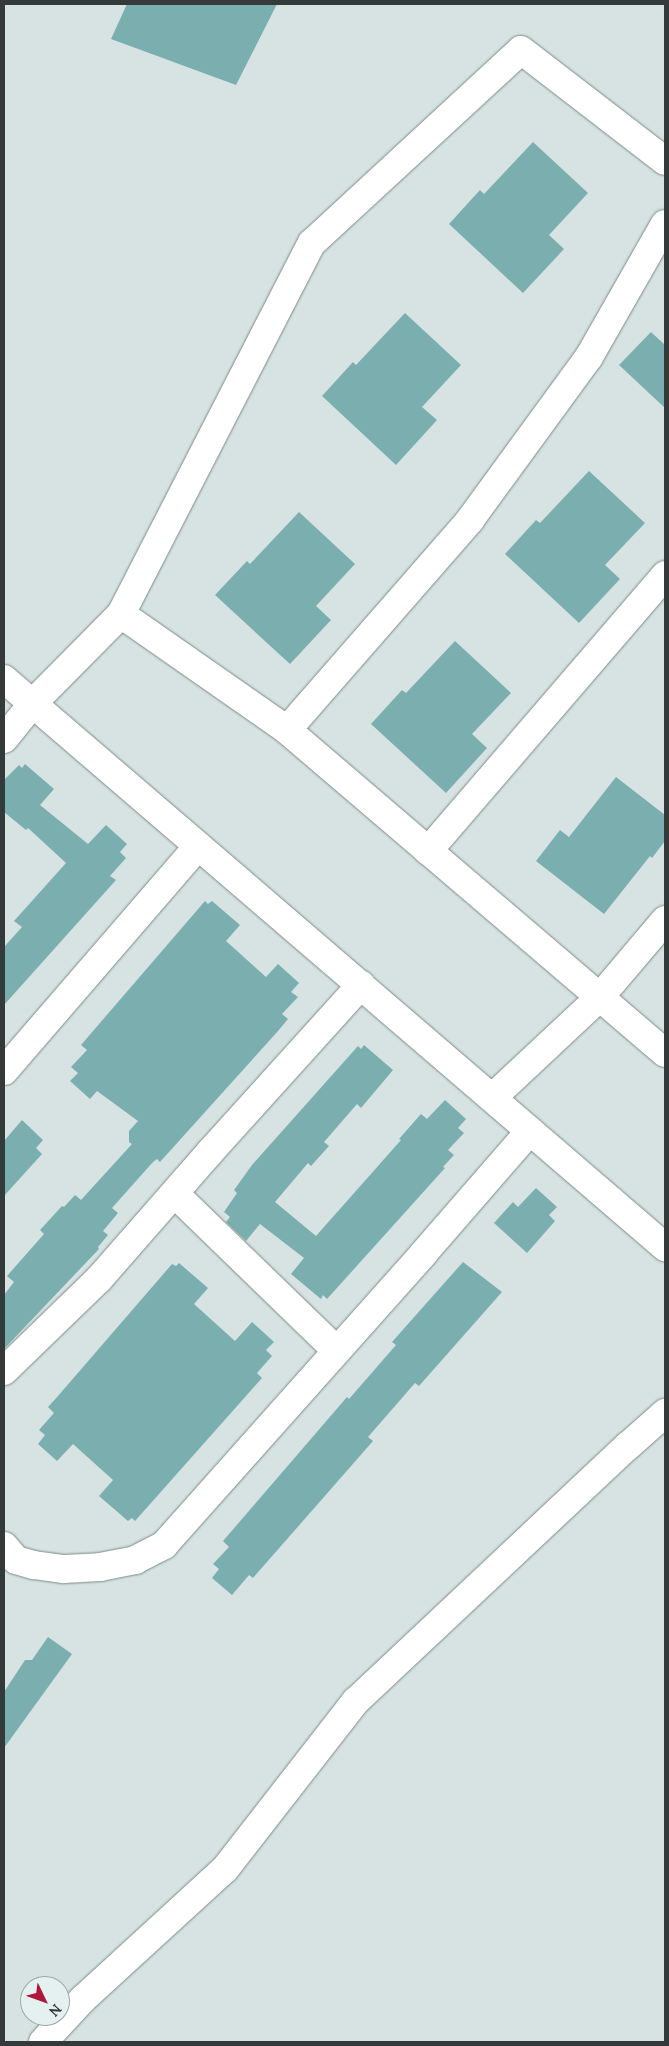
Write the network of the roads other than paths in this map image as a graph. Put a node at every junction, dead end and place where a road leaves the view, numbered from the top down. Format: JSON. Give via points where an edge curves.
{"nodes":[{"id":1,"x":665,"y":161,"type":"edge"},
{"id":2,"x":665,"y":224,"type":"edge"},
{"id":3,"x":665,"y":575,"type":"edge"},
{"id":4,"x":121,"y":614,"type":"junction"},
{"id":5,"x":4,"y":679,"type":"edge"},
{"id":6,"x":32,"y":703,"type":"junction"},
{"id":7,"x":287,"y":730,"type":"junction"},
{"id":8,"x":4,"y":739,"type":"edge"},
{"id":9,"x":198,"y":846,"type":"junction"},
{"id":10,"x":428,"y":851,"type":"junction"},
{"id":11,"x":665,"y":920,"type":"edge"},
{"id":12,"x":361,"y":986,"type":"junction"},
{"id":13,"x":600,"y":997,"type":"junction"},
{"id":14,"x":665,"y":1053,"type":"edge"},
{"id":15,"x":4,"y":1071,"type":"edge"},
{"id":16,"x":492,"y":1098,"type":"junction"},
{"id":17,"x":530,"y":1131,"type":"junction"},
{"id":18,"x":174,"y":1194,"type":"junction"},
{"id":19,"x":665,"y":1247,"type":"edge"},
{"id":20,"x":336,"y":1350,"type":"junction"},
{"id":21,"x":4,"y":1372,"type":"edge"},
{"id":22,"x":665,"y":1414,"type":"edge"},
{"id":23,"x":8,"y":1561,"type":"edge"},
{"id":24,"x":43,"y":2042,"type":"edge"}],
"edges":[{"from":1,"to":4,"type":"lane","via":[[521,50],[312,243]]},
{"from":2,"to":7,"type":"lane","via":[[588,357],[470,520]]},
{"from":3,"to":10,"type":"lane"},
{"from":4,"to":6,"type":"lane"},
{"from":4,"to":7,"type":"lane"},
{"from":5,"to":6,"type":"lane"},
{"from":6,"to":8,"type":"lane"},
{"from":6,"to":9,"type":"lane"},
{"from":7,"to":10,"type":"lane"},
{"from":9,"to":12,"type":"lane"},
{"from":9,"to":15,"type":"lane"},
{"from":10,"to":13,"type":"lane"},
{"from":11,"to":13,"type":"lane"},
{"from":12,"to":16,"type":"lane"},
{"from":12,"to":18,"type":"lane"},
{"from":13,"to":14,"type":"lane"},
{"from":13,"to":16,"type":"lane"},
{"from":16,"to":17,"type":"lane"},
{"from":17,"to":19,"type":"lane"},
{"from":17,"to":20,"type":"lane"},
{"from":18,"to":20,"type":"lane"},
{"from":18,"to":21,"type":"lane","via":[[99,1279]]},
{"from":20,"to":23,"type":"lane","via":[[164,1545],[135,1560],[100,1566],[64,1569]]},
{"from":22,"to":24,"type":"lane","via":[[356,1701],[225,1869],[83,1999]]}]}
